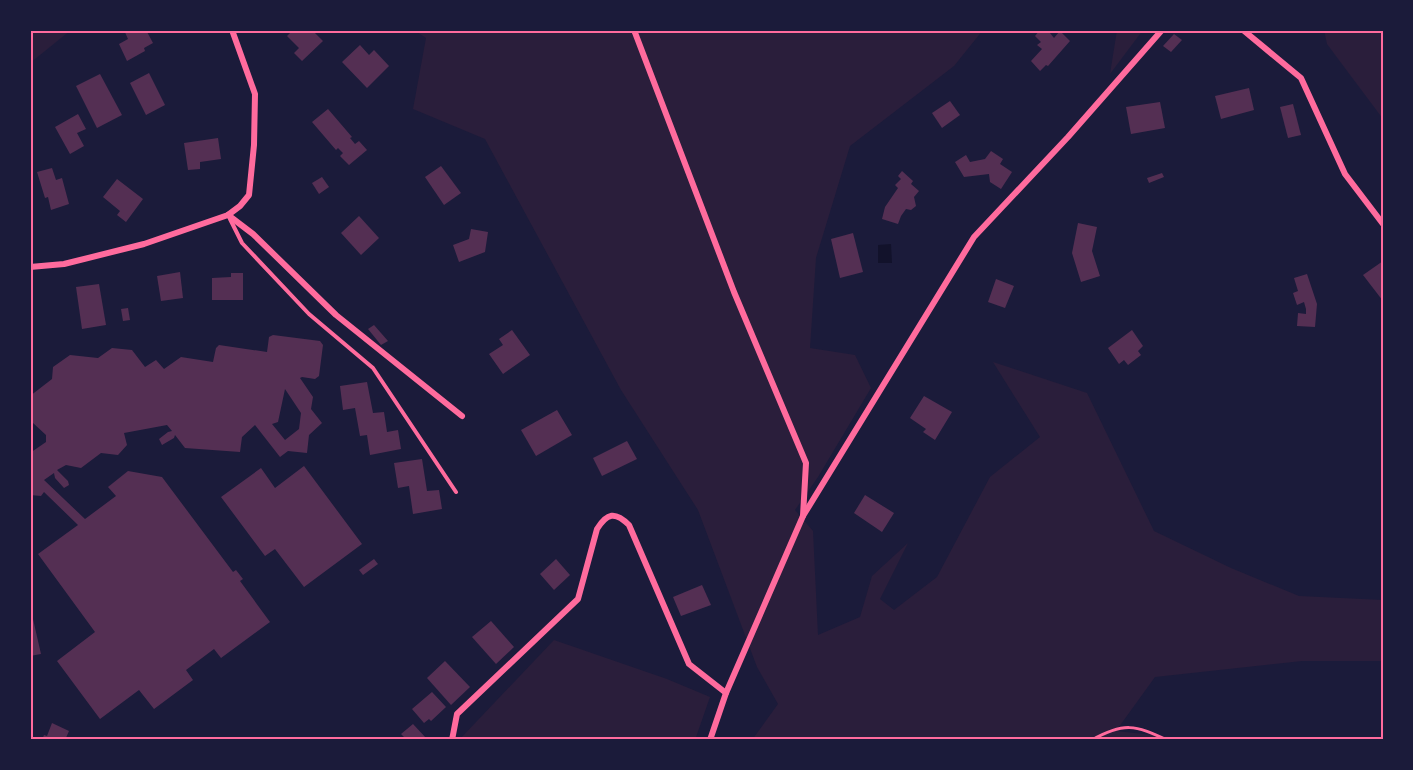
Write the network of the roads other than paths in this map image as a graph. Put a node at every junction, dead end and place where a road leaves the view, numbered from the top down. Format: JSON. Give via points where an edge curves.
{"nodes":[{"id":1,"x":232,"y":30,"type":"edge"},
{"id":2,"x":634,"y":30,"type":"edge"},
{"id":3,"x":1162,"y":30,"type":"edge"},
{"id":4,"x":1243,"y":30,"type":"edge"},
{"id":5,"x":228,"y":215,"type":"junction"},
{"id":6,"x":1383,"y":224,"type":"edge"},
{"id":7,"x":30,"y":267,"type":"edge"},
{"id":8,"x":462,"y":416,"type":"dead end"},
{"id":9,"x":456,"y":492,"type":"dead end"},
{"id":10,"x":803,"y":516,"type":"junction"},
{"id":11,"x":726,"y":693,"type":"junction"},
{"id":12,"x":452,"y":740,"type":"edge"},
{"id":13,"x":710,"y":740,"type":"edge"}],
"edges":[{"from":1,"to":5,"type":"street","via":[[255,94],[254,145],[249,195]]},
{"from":2,"to":10,"type":"street","via":[[734,292],[806,463]]},
{"from":3,"to":10,"type":"street","via":[[974,237]]},
{"from":4,"to":6,"type":"street","via":[[1301,78],[1346,174]]},
{"from":5,"to":7,"type":"street","via":[[144,244],[64,264]]},
{"from":5,"to":8,"type":"street","via":[[253,234],[336,315]]},
{"from":5,"to":9,"type":"lane","via":[[242,243],[302,306],[373,368]]},
{"from":10,"to":11,"type":"street"},
{"from":11,"to":12,"type":"street","via":[[689,664],[629,525],[614,515],[603,519],[597,529],[578,599],[457,714]]},
{"from":11,"to":13,"type":"street"}]}
